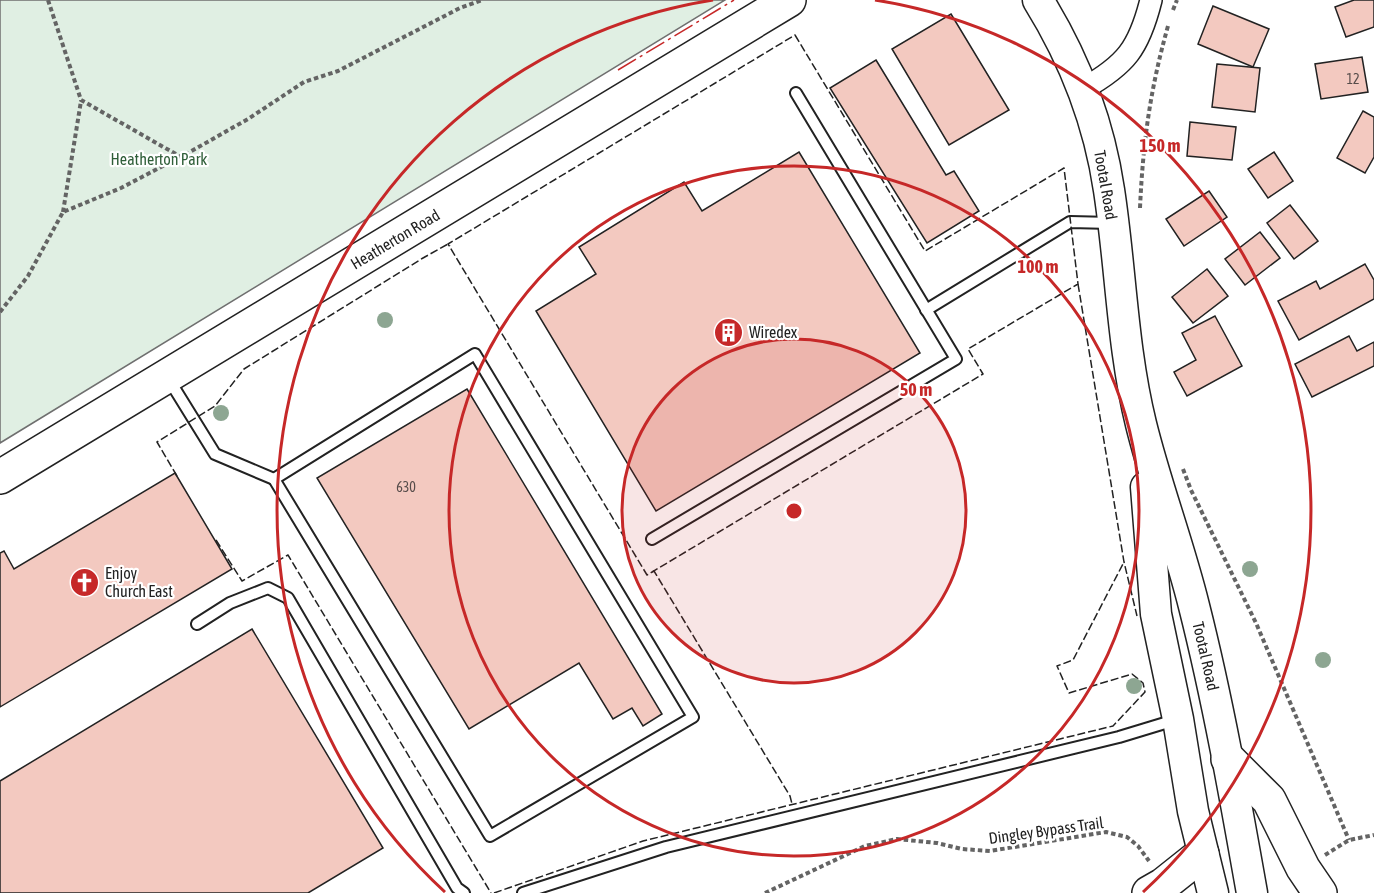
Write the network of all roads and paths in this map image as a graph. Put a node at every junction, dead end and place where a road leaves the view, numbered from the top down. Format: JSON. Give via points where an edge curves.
{"nodes":[{"id":1,"x":48,"y":0,"type":"edge"},
{"id":2,"x":482,"y":0,"type":"edge"},
{"id":3,"x":789,"y":0,"type":"edge"},
{"id":4,"x":1038,"y":0,"type":"edge"},
{"id":5,"x":1151,"y":0,"type":"edge"},
{"id":6,"x":1177,"y":0,"type":"edge"},
{"id":7,"x":1172,"y":15,"type":"dead end"},
{"id":8,"x":1169,"y":25,"type":"dead end"},
{"id":9,"x":1083,"y":89,"type":"junction"},
{"id":10,"x":796,"y":93,"type":"dead end"},
{"id":11,"x":81,"y":100,"type":"junction"},
{"id":12,"x":181,"y":157,"type":"junction"},
{"id":13,"x":63,"y":212,"type":"junction"},
{"id":14,"x":1126,"y":219,"type":"junction"},
{"id":15,"x":926,"y":310,"type":"junction"},
{"id":16,"x":0,"y":312,"type":"edge"},
{"id":17,"x":168,"y":377,"type":"junction"},
{"id":18,"x":1141,"y":424,"type":"junction"},
{"id":19,"x":1181,"y":462,"type":"dead end"},
{"id":20,"x":0,"y":477,"type":"edge"},
{"id":21,"x":274,"y":479,"type":"junction"},
{"id":22,"x":652,"y":539,"type":"dead end"},
{"id":23,"x":197,"y":624,"type":"dead end"},
{"id":24,"x":1178,"y":719,"type":"junction"},
{"id":25,"x":1228,"y":759,"type":"junction"},
{"id":26,"x":1349,"y":840,"type":"dead end"},
{"id":27,"x":1202,"y":854,"type":"junction"},
{"id":28,"x":1156,"y":889,"type":"edge"},
{"id":29,"x":464,"y":893,"type":"edge"},
{"id":30,"x":523,"y":893,"type":"edge"},
{"id":31,"x":765,"y":893,"type":"edge"},
{"id":32,"x":1213,"y":893,"type":"edge"},
{"id":33,"x":1251,"y":893,"type":"edge"},
{"id":34,"x":1320,"y":893,"type":"edge"}],
"edges":[{"from":1,"to":11,"type":"path"},
{"from":2,"to":12,"type":"path","via":[[338,71],[304,82]]},
{"from":3,"to":17,"type":"main road","name":"Heatherton Road"},
{"from":4,"to":9,"type":"main road","name":"Tootal Road","via":[[1067,50]]},
{"from":5,"to":9,"type":"street","via":[[1144,26],[1123,62]]},
{"from":6,"to":7,"type":"path"},
{"from":8,"to":14,"type":"path"},
{"from":9,"to":14,"type":"main road","name":"Tootal Road"},
{"from":10,"to":15,"type":"lane"},
{"from":11,"to":12,"type":"path"},
{"from":11,"to":13,"type":"path"},
{"from":12,"to":13,"type":"path"},
{"from":13,"to":16,"type":"path","via":[[28,276]]},
{"from":14,"to":15,"type":"lane","via":[[1070,222]]},
{"from":14,"to":18,"type":"main road","name":"Tootal Road","via":[[1131,378]]},
{"from":15,"to":22,"type":"lane","via":[[956,359]]},
{"from":17,"to":20,"type":"main road","name":"Heatherton Road"},
{"from":17,"to":21,"type":"lane","via":[[215,454]]},
{"from":18,"to":24,"type":"main road","name":"Tootal Road","via":[[1156,614]]},
{"from":18,"to":25,"type":"main road","name":"Tootal Road","via":[[1194,605]]},
{"from":19,"to":26,"type":"path","via":[[1256,623]]},
{"from":21,"to":21,"type":"lane","via":[[475,354],[693,717],[490,836]]},
{"from":23,"to":29,"type":"lane","via":[[230,603],[268,588],[288,598],[457,888]]},
{"from":24,"to":27,"type":"main road","name":"Tootal Road"},
{"from":24,"to":30,"type":"lane","via":[[1119,737],[666,846]]},
{"from":25,"to":33,"type":"main road","name":"Tootal Road"},
{"from":25,"to":34,"type":"main road","via":[[1269,800]]},
{"from":27,"to":28,"type":"main road"},
{"from":27,"to":32,"type":"main road","name":"Tootal Road"},
{"from":28,"to":31,"type":"path","name":"Dingley Bypass Trail","via":[[1138,846],[1127,837],[1106,832],[990,851],[911,839],[881,842]]}]}
